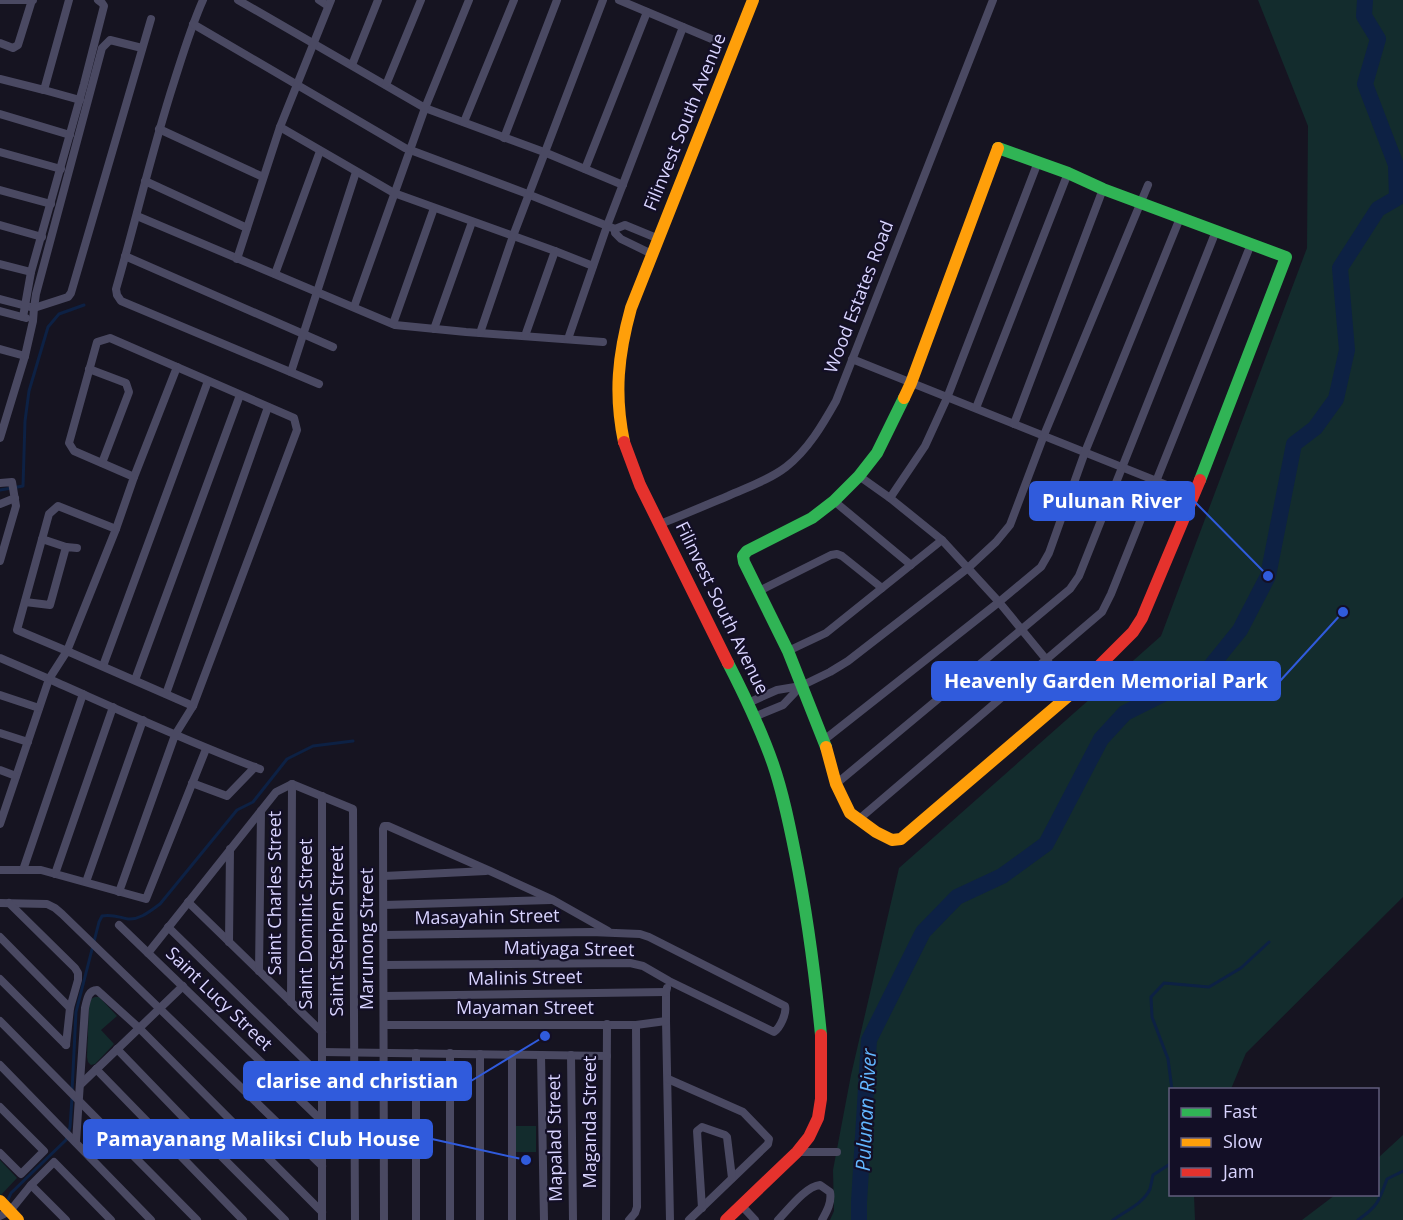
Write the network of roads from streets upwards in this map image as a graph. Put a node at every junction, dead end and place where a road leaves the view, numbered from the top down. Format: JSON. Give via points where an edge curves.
{"nodes":[{"id":1,"x":0,"y":0,"type":"edge"},
{"id":2,"x":32,"y":0,"type":"edge"},
{"id":3,"x":69,"y":0,"type":"edge"},
{"id":4,"x":98,"y":0,"type":"edge"},
{"id":5,"x":203,"y":0,"type":"edge"},
{"id":6,"x":238,"y":0,"type":"edge"},
{"id":7,"x":318,"y":0,"type":"edge"},
{"id":8,"x":378,"y":0,"type":"edge"},
{"id":9,"x":421,"y":0,"type":"edge"},
{"id":10,"x":469,"y":0,"type":"edge"},
{"id":11,"x":514,"y":0,"type":"edge"},
{"id":12,"x":557,"y":0,"type":"edge"},
{"id":13,"x":603,"y":0,"type":"edge"},
{"id":14,"x":618,"y":0,"type":"edge"},
{"id":15,"x":753,"y":0,"type":"edge"},
{"id":16,"x":993,"y":0,"type":"edge"},
{"id":17,"x":330,"y":3,"type":"edge"},
{"id":18,"x":647,"y":12,"type":"junction"},
{"id":19,"x":151,"y":19,"type":"dead end"},
{"id":20,"x":193,"y":24,"type":"junction"},
{"id":21,"x":683,"y":27,"type":"junction"},
{"id":22,"x":714,"y":40,"type":"dead end"},
{"id":23,"x":0,"y":43,"type":"edge"},
{"id":24,"x":314,"y":43,"type":"junction"},
{"id":25,"x":142,"y":48,"type":"junction"},
{"id":26,"x":352,"y":65,"type":"junction"},
{"id":27,"x":0,"y":79,"type":"edge"},
{"id":28,"x":89,"y":84,"type":"junction"},
{"id":29,"x":297,"y":86,"type":"junction"},
{"id":30,"x":386,"y":86,"type":"junction"},
{"id":31,"x":44,"y":90,"type":"junction"},
{"id":32,"x":80,"y":100,"type":"junction"},
{"id":33,"x":425,"y":108,"type":"junction"},
{"id":34,"x":0,"y":114,"type":"edge"},
{"id":35,"x":464,"y":123,"type":"junction"},
{"id":36,"x":280,"y":127,"type":"junction"},
{"id":37,"x":159,"y":129,"type":"junction"},
{"id":38,"x":70,"y":135,"type":"junction"},
{"id":39,"x":504,"y":138,"type":"junction"},
{"id":40,"x":410,"y":150,"type":"junction"},
{"id":41,"x":320,"y":151,"type":"junction"},
{"id":42,"x":0,"y":152,"type":"edge"},
{"id":43,"x":545,"y":153,"type":"junction"},
{"id":44,"x":1038,"y":162,"type":"junction"},
{"id":45,"x":61,"y":169,"type":"junction"},
{"id":46,"x":585,"y":170,"type":"junction"},
{"id":47,"x":356,"y":172,"type":"junction"},
{"id":48,"x":1068,"y":173,"type":"junction"},
{"id":49,"x":263,"y":177,"type":"junction"},
{"id":50,"x":146,"y":181,"type":"junction"},
{"id":51,"x":623,"y":185,"type":"junction"},
{"id":52,"x":1148,"y":185,"type":"dead end"},
{"id":53,"x":0,"y":189,"type":"edge"},
{"id":54,"x":1103,"y":189,"type":"junction"},
{"id":55,"x":394,"y":194,"type":"junction"},
{"id":56,"x":529,"y":195,"type":"junction"},
{"id":57,"x":1141,"y":203,"type":"junction"},
{"id":58,"x":51,"y":204,"type":"junction"},
{"id":59,"x":434,"y":208,"type":"junction"},
{"id":60,"x":136,"y":216,"type":"junction"},
{"id":61,"x":1180,"y":218,"type":"junction"},
{"id":62,"x":472,"y":222,"type":"junction"},
{"id":63,"x":0,"y":225,"type":"edge"},
{"id":64,"x":611,"y":227,"type":"junction"},
{"id":65,"x":247,"y":228,"type":"junction"},
{"id":66,"x":1216,"y":231,"type":"junction"},
{"id":67,"x":513,"y":236,"type":"junction"},
{"id":68,"x":42,"y":237,"type":"junction"},
{"id":69,"x":659,"y":238,"type":"junction"},
{"id":70,"x":1251,"y":244,"type":"junction"},
{"id":71,"x":555,"y":251,"type":"junction"},
{"id":72,"x":652,"y":255,"type":"junction"},
{"id":73,"x":125,"y":256,"type":"junction"},
{"id":74,"x":237,"y":259,"type":"junction"},
{"id":75,"x":0,"y":264,"type":"edge"},
{"id":76,"x":593,"y":266,"type":"junction"},
{"id":77,"x":32,"y":272,"type":"junction"},
{"id":78,"x":275,"y":274,"type":"junction"},
{"id":79,"x":317,"y":292,"type":"junction"},
{"id":80,"x":0,"y":299,"type":"edge"},
{"id":81,"x":24,"y":306,"type":"junction"},
{"id":82,"x":354,"y":307,"type":"junction"},
{"id":83,"x":34,"y":308,"type":"junction"},
{"id":84,"x":0,"y":311,"type":"edge"},
{"id":85,"x":23,"y":317,"type":"junction"},
{"id":86,"x":33,"y":321,"type":"junction"},
{"id":87,"x":393,"y":324,"type":"junction"},
{"id":88,"x":434,"y":329,"type":"junction"},
{"id":89,"x":303,"y":333,"type":"junction"},
{"id":90,"x":480,"y":333,"type":"junction"},
{"id":91,"x":525,"y":336,"type":"junction"},
{"id":92,"x":568,"y":339,"type":"junction"},
{"id":93,"x":603,"y":342,"type":"dead end"},
{"id":94,"x":333,"y":347,"type":"dead end"},
{"id":95,"x":0,"y":349,"type":"edge"},
{"id":96,"x":25,"y":357,"type":"junction"},
{"id":97,"x":852,"y":359,"type":"junction"},
{"id":98,"x":177,"y":367,"type":"junction"},
{"id":99,"x":89,"y":369,"type":"junction"},
{"id":100,"x":291,"y":372,"type":"junction"},
{"id":101,"x":208,"y":381,"type":"junction"},
{"id":102,"x":911,"y":383,"type":"junction"},
{"id":103,"x":319,"y":384,"type":"dead end"},
{"id":104,"x":240,"y":394,"type":"junction"},
{"id":105,"x":947,"y":398,"type":"junction"},
{"id":106,"x":268,"y":407,"type":"junction"},
{"id":107,"x":976,"y":408,"type":"junction"},
{"id":108,"x":1014,"y":424,"type":"junction"},
{"id":109,"x":1044,"y":435,"type":"junction"},
{"id":110,"x":0,"y":438,"type":"edge"},
{"id":111,"x":1085,"y":452,"type":"junction"},
{"id":112,"x":102,"y":463,"type":"junction"},
{"id":113,"x":1121,"y":467,"type":"junction"},
{"id":114,"x":859,"y":476,"type":"junction"},
{"id":115,"x":134,"y":477,"type":"junction"},
{"id":116,"x":1156,"y":481,"type":"junction"},
{"id":117,"x":0,"y":483,"type":"edge"},
{"id":118,"x":13,"y":491,"type":"junction"},
{"id":119,"x":1194,"y":496,"type":"junction"},
{"id":120,"x":890,"y":498,"type":"junction"},
{"id":121,"x":834,"y":501,"type":"junction"},
{"id":122,"x":0,"y":504,"type":"edge"},
{"id":123,"x":660,"y":524,"type":"junction"},
{"id":124,"x":116,"y":529,"type":"junction"},
{"id":125,"x":42,"y":539,"type":"junction"},
{"id":126,"x":942,"y":540,"type":"junction"},
{"id":127,"x":2,"y":544,"type":"edge"},
{"id":128,"x":66,"y":547,"type":"junction"},
{"id":129,"x":77,"y":548,"type":"dead end"},
{"id":130,"x":0,"y":561,"type":"edge"},
{"id":131,"x":911,"y":565,"type":"junction"},
{"id":132,"x":968,"y":568,"type":"junction"},
{"id":133,"x":882,"y":588,"type":"junction"},
{"id":134,"x":759,"y":591,"type":"junction"},
{"id":135,"x":25,"y":602,"type":"junction"},
{"id":136,"x":999,"y":602,"type":"junction"},
{"id":137,"x":1021,"y":629,"type":"junction"},
{"id":138,"x":68,"y":651,"type":"junction"},
{"id":139,"x":788,"y":651,"type":"junction"},
{"id":140,"x":0,"y":658,"type":"edge"},
{"id":141,"x":1047,"y":660,"type":"junction"},
{"id":142,"x":103,"y":666,"type":"junction"},
{"id":143,"x":50,"y":679,"type":"junction"},
{"id":144,"x":135,"y":680,"type":"junction"},
{"id":145,"x":801,"y":686,"type":"junction"},
{"id":146,"x":1072,"y":692,"type":"junction"},
{"id":147,"x":0,"y":694,"type":"edge"},
{"id":148,"x":83,"y":694,"type":"junction"},
{"id":149,"x":166,"y":694,"type":"junction"},
{"id":150,"x":748,"y":703,"type":"junction"},
{"id":151,"x":193,"y":706,"type":"junction"},
{"id":152,"x":112,"y":707,"type":"junction"},
{"id":153,"x":39,"y":708,"type":"junction"},
{"id":154,"x":754,"y":717,"type":"junction"},
{"id":155,"x":143,"y":720,"type":"junction"},
{"id":156,"x":0,"y":733,"type":"edge"},
{"id":157,"x":175,"y":735,"type":"junction"},
{"id":158,"x":825,"y":740,"type":"junction"},
{"id":159,"x":28,"y":742,"type":"junction"},
{"id":160,"x":206,"y":749,"type":"junction"},
{"id":161,"x":0,"y":770,"type":"edge"},
{"id":162,"x":16,"y":776,"type":"junction"},
{"id":163,"x":192,"y":783,"type":"junction"},
{"id":164,"x":292,"y":784,"type":"junction"},
{"id":165,"x":836,"y":784,"type":"junction"},
{"id":166,"x":322,"y":796,"type":"junction"},
{"id":167,"x":3,"y":807,"type":"edge"},
{"id":168,"x":261,"y":811,"type":"junction"},
{"id":169,"x":858,"y":820,"type":"junction"},
{"id":170,"x":0,"y":824,"type":"edge"},
{"id":171,"x":230,"y":849,"type":"junction"},
{"id":172,"x":0,"y":870,"type":"edge"},
{"id":173,"x":23,"y":870,"type":"junction"},
{"id":174,"x":490,"y":871,"type":"junction"},
{"id":175,"x":55,"y":874,"type":"junction"},
{"id":176,"x":384,"y":876,"type":"junction"},
{"id":177,"x":86,"y":882,"type":"junction"},
{"id":178,"x":119,"y":892,"type":"junction"},
{"id":179,"x":553,"y":900,"type":"junction"},
{"id":180,"x":188,"y":902,"type":"junction"},
{"id":181,"x":4,"y":903,"type":"edge"},
{"id":182,"x":384,"y":905,"type":"junction"},
{"id":183,"x":119,"y":925,"type":"dead end"},
{"id":184,"x":168,"y":927,"type":"junction"},
{"id":185,"x":611,"y":933,"type":"junction"},
{"id":186,"x":384,"y":935,"type":"junction"},
{"id":187,"x":0,"y":937,"type":"edge"},
{"id":188,"x":229,"y":942,"type":"junction"},
{"id":189,"x":148,"y":952,"type":"junction"},
{"id":190,"x":384,"y":965,"type":"junction"},
{"id":191,"x":259,"y":971,"type":"junction"},
{"id":192,"x":0,"y":979,"type":"edge"},
{"id":193,"x":669,"y":981,"type":"junction"},
{"id":194,"x":183,"y":986,"type":"junction"},
{"id":195,"x":666,"y":992,"type":"junction"},
{"id":196,"x":384,"y":996,"type":"junction"},
{"id":197,"x":291,"y":1002,"type":"junction"},
{"id":198,"x":70,"y":1008,"type":"junction"},
{"id":199,"x":159,"y":1009,"type":"junction"},
{"id":200,"x":0,"y":1021,"type":"edge"},
{"id":201,"x":666,"y":1022,"type":"junction"},
{"id":202,"x":607,"y":1024,"type":"junction"},
{"id":203,"x":636,"y":1024,"type":"junction"},
{"id":204,"x":384,"y":1025,"type":"junction"},
{"id":205,"x":139,"y":1028,"type":"junction"},
{"id":206,"x":322,"y":1032,"type":"junction"},
{"id":207,"x":774,"y":1032,"type":"joint"},
{"id":208,"x":117,"y":1049,"type":"junction"},
{"id":209,"x":322,"y":1052,"type":"junction"},
{"id":210,"x":354,"y":1052,"type":"junction"},
{"id":211,"x":384,"y":1053,"type":"junction"},
{"id":212,"x":416,"y":1053,"type":"junction"},
{"id":213,"x":450,"y":1053,"type":"junction"},
{"id":214,"x":480,"y":1054,"type":"junction"},
{"id":215,"x":512,"y":1054,"type":"junction"},
{"id":216,"x":541,"y":1055,"type":"junction"},
{"id":217,"x":571,"y":1055,"type":"junction"},
{"id":218,"x":607,"y":1056,"type":"junction"},
{"id":219,"x":0,"y":1065,"type":"edge"},
{"id":220,"x":96,"y":1069,"type":"junction"},
{"id":221,"x":322,"y":1077,"type":"junction"},
{"id":222,"x":668,"y":1079,"type":"junction"},
{"id":223,"x":81,"y":1084,"type":"junction"},
{"id":224,"x":78,"y":1098,"type":"junction"},
{"id":225,"x":0,"y":1107,"type":"edge"},
{"id":226,"x":322,"y":1121,"type":"junction"},
{"id":227,"x":74,"y":1140,"type":"junction"},
{"id":228,"x":797,"y":1152,"type":"junction"},
{"id":229,"x":837,"y":1152,"type":"dead end"},
{"id":230,"x":0,"y":1153,"type":"edge"},
{"id":231,"x":322,"y":1166,"type":"junction"},
{"id":232,"x":732,"y":1178,"type":"junction"},
{"id":233,"x":31,"y":1185,"type":"junction"},
{"id":234,"x":741,"y":1205,"type":"junction"},
{"id":235,"x":702,"y":1208,"type":"junction"},
{"id":236,"x":7,"y":1211,"type":"edge"},
{"id":237,"x":322,"y":1216,"type":"edge"},
{"id":238,"x":66,"y":1220,"type":"edge"},
{"id":239,"x":111,"y":1220,"type":"edge"},
{"id":240,"x":151,"y":1220,"type":"edge"},
{"id":241,"x":197,"y":1220,"type":"edge"},
{"id":242,"x":243,"y":1220,"type":"edge"},
{"id":243,"x":285,"y":1220,"type":"edge"},
{"id":244,"x":355,"y":1220,"type":"edge"},
{"id":245,"x":384,"y":1220,"type":"edge"},
{"id":246,"x":416,"y":1220,"type":"edge"},
{"id":247,"x":450,"y":1220,"type":"edge"},
{"id":248,"x":480,"y":1220,"type":"edge"},
{"id":249,"x":512,"y":1220,"type":"edge"},
{"id":250,"x":544,"y":1220,"type":"edge"},
{"id":251,"x":573,"y":1220,"type":"edge"},
{"id":252,"x":606,"y":1220,"type":"edge"},
{"id":253,"x":629,"y":1220,"type":"edge"},
{"id":254,"x":670,"y":1220,"type":"edge"},
{"id":255,"x":689,"y":1220,"type":"edge"},
{"id":256,"x":726,"y":1220,"type":"edge"},
{"id":257,"x":755,"y":1220,"type":"edge"},
{"id":258,"x":778,"y":1220,"type":"edge"},
{"id":259,"x":822,"y":1220,"type":"edge"}],
"edges":[{"from":1,"to":2,"type":"street"},
{"from":2,"to":23,"type":"street","via":[[18,45],[13,48]]},
{"from":3,"to":31,"type":"street"},
{"from":4,"to":28,"type":"street","via":[[104,6]]},
{"from":5,"to":20,"type":"street"},
{"from":6,"to":24,"type":"street"},
{"from":7,"to":17,"type":"street"},
{"from":8,"to":26,"type":"street"},
{"from":9,"to":30,"type":"street"},
{"from":10,"to":33,"type":"street"},
{"from":11,"to":35,"type":"street"},
{"from":12,"to":39,"type":"street"},
{"from":13,"to":43,"type":"street"},
{"from":14,"to":18,"type":"street"},
{"from":15,"to":69,"type":"street","name":"Filinvest South Avenue"},
{"from":16,"to":97,"type":"street","name":"Wood Estates Road"},
{"from":17,"to":24,"type":"street"},
{"from":18,"to":21,"type":"street"},
{"from":18,"to":46,"type":"street"},
{"from":19,"to":25,"type":"street"},
{"from":20,"to":29,"type":"street"},
{"from":20,"to":37,"type":"street"},
{"from":21,"to":22,"type":"street"},
{"from":21,"to":51,"type":"street"},
{"from":24,"to":26,"type":"street"},
{"from":24,"to":29,"type":"street"},
{"from":25,"to":28,"type":"street","via":[[110,40],[102,48]]},
{"from":25,"to":83,"type":"street","via":[[71,293]]},
{"from":26,"to":30,"type":"street"},
{"from":27,"to":31,"type":"street"},
{"from":28,"to":32,"type":"street"},
{"from":28,"to":83,"type":"street"},
{"from":29,"to":36,"type":"street"},
{"from":29,"to":40,"type":"street"},
{"from":30,"to":33,"type":"street"},
{"from":31,"to":32,"type":"street"},
{"from":32,"to":38,"type":"street"},
{"from":33,"to":35,"type":"street"},
{"from":33,"to":40,"type":"street"},
{"from":34,"to":38,"type":"street"},
{"from":35,"to":39,"type":"street"},
{"from":36,"to":41,"type":"street"},
{"from":36,"to":49,"type":"street"},
{"from":37,"to":49,"type":"street"},
{"from":37,"to":50,"type":"street"},
{"from":38,"to":45,"type":"street"},
{"from":39,"to":43,"type":"street"},
{"from":40,"to":55,"type":"street"},
{"from":40,"to":56,"type":"street"},
{"from":41,"to":47,"type":"street"},
{"from":41,"to":78,"type":"street"},
{"from":42,"to":45,"type":"street"},
{"from":43,"to":46,"type":"street"},
{"from":43,"to":56,"type":"street"},
{"from":44,"to":48,"type":"street"},
{"from":44,"to":102,"type":"street","via":[[998,148]]},
{"from":44,"to":105,"type":"street"},
{"from":45,"to":58,"type":"street"},
{"from":46,"to":51,"type":"street"},
{"from":47,"to":55,"type":"street"},
{"from":47,"to":79,"type":"street"},
{"from":48,"to":54,"type":"street"},
{"from":48,"to":107,"type":"street"},
{"from":49,"to":65,"type":"street"},
{"from":50,"to":60,"type":"street"},
{"from":50,"to":65,"type":"street"},
{"from":51,"to":64,"type":"street"},
{"from":52,"to":57,"type":"street"},
{"from":53,"to":58,"type":"street"},
{"from":54,"to":57,"type":"street"},
{"from":54,"to":108,"type":"street"},
{"from":55,"to":59,"type":"street"},
{"from":55,"to":82,"type":"street"},
{"from":56,"to":64,"type":"street"},
{"from":56,"to":67,"type":"street"},
{"from":57,"to":61,"type":"street"},
{"from":57,"to":109,"type":"street"},
{"from":58,"to":68,"type":"street"},
{"from":59,"to":62,"type":"street"},
{"from":59,"to":87,"type":"street"},
{"from":60,"to":73,"type":"street"},
{"from":60,"to":74,"type":"street"},
{"from":61,"to":66,"type":"street"},
{"from":61,"to":111,"type":"street"},
{"from":62,"to":67,"type":"street"},
{"from":62,"to":88,"type":"street"},
{"from":63,"to":68,"type":"street"},
{"from":64,"to":69,"type":"street","via":[[625,225]]},
{"from":64,"to":72,"type":"street","via":[[621,238]]},
{"from":64,"to":76,"type":"street"},
{"from":65,"to":74,"type":"street"},
{"from":66,"to":70,"type":"street"},
{"from":66,"to":113,"type":"street"},
{"from":67,"to":71,"type":"street"},
{"from":67,"to":90,"type":"street"},
{"from":68,"to":77,"type":"street"},
{"from":69,"to":72,"type":"street","name":"Filinvest South Avenue"},
{"from":70,"to":116,"type":"street"},
{"from":70,"to":119,"type":"street","via":[[1286,257]]},
{"from":71,"to":76,"type":"street"},
{"from":71,"to":91,"type":"street"},
{"from":72,"to":123,"type":"street","name":"Filinvest South Avenue","via":[[622,342],[617,383],[626,448]]},
{"from":73,"to":89,"type":"street"},
{"from":73,"to":100,"type":"street","via":[[116,289],[121,301]]},
{"from":74,"to":78,"type":"street"},
{"from":75,"to":77,"type":"street"},
{"from":76,"to":92,"type":"street"},
{"from":77,"to":81,"type":"street"},
{"from":78,"to":79,"type":"street"},
{"from":79,"to":82,"type":"street"},
{"from":79,"to":89,"type":"street"},
{"from":80,"to":81,"type":"street"},
{"from":81,"to":83,"type":"street"},
{"from":81,"to":85,"type":"street"},
{"from":82,"to":87,"type":"street"},
{"from":83,"to":86,"type":"street"},
{"from":84,"to":85,"type":"street"},
{"from":85,"to":86,"type":"street"},
{"from":86,"to":96,"type":"street"},
{"from":87,"to":88,"type":"street"},
{"from":88,"to":90,"type":"street"},
{"from":89,"to":94,"type":"street"},
{"from":89,"to":100,"type":"street"},
{"from":90,"to":91,"type":"street"},
{"from":91,"to":92,"type":"street"},
{"from":92,"to":93,"type":"street"},
{"from":95,"to":96,"type":"street"},
{"from":96,"to":110,"type":"street"},
{"from":97,"to":102,"type":"street"},
{"from":97,"to":123,"type":"street","name":"Wood Estates Road","via":[[824,422],[788,466]]},
{"from":98,"to":99,"type":"street","via":[[110,338],[97,342]]},
{"from":98,"to":101,"type":"street"},
{"from":98,"to":115,"type":"street"},
{"from":99,"to":112,"type":"street","via":[[69,443],[74,451]]},
{"from":99,"to":112,"type":"street","via":[[126,383],[129,392]]},
{"from":100,"to":103,"type":"street"},
{"from":101,"to":104,"type":"street"},
{"from":101,"to":142,"type":"street"},
{"from":102,"to":105,"type":"street"},
{"from":102,"to":114,"type":"street","via":[[878,453]]},
{"from":104,"to":106,"type":"street"},
{"from":104,"to":144,"type":"street"},
{"from":105,"to":107,"type":"street"},
{"from":105,"to":120,"type":"street","via":[[925,446]]},
{"from":106,"to":149,"type":"street"},
{"from":106,"to":151,"type":"street","via":[[294,418],[297,430]]},
{"from":107,"to":108,"type":"street"},
{"from":108,"to":109,"type":"street"},
{"from":109,"to":111,"type":"street"},
{"from":109,"to":132,"type":"street","via":[[1010,525]]},
{"from":111,"to":113,"type":"street"},
{"from":111,"to":136,"type":"street","via":[[1041,567]]},
{"from":112,"to":115,"type":"street"},
{"from":113,"to":116,"type":"street"},
{"from":113,"to":137,"type":"street","via":[[1079,576],[1070,589]]},
{"from":114,"to":120,"type":"street"},
{"from":114,"to":121,"type":"street"},
{"from":115,"to":124,"type":"street"},
{"from":116,"to":119,"type":"street"},
{"from":116,"to":141,"type":"street","via":[[1102,612]]},
{"from":117,"to":118,"type":"street","via":[[12,482]]},
{"from":118,"to":122,"type":"street"},
{"from":118,"to":127,"type":"street","via":[[16,506]]},
{"from":119,"to":146,"type":"street","via":[[1142,618],[1133,632]]},
{"from":120,"to":126,"type":"street"},
{"from":121,"to":131,"type":"street"},
{"from":121,"to":134,"type":"street","via":[[812,518],[747,550],[744,562]]},
{"from":123,"to":150,"type":"street","name":"Filinvest South Avenue"},
{"from":124,"to":125,"type":"street","via":[[58,506],[49,514]]},
{"from":124,"to":138,"type":"street"},
{"from":125,"to":128,"type":"street"},
{"from":125,"to":135,"type":"street"},
{"from":126,"to":131,"type":"street"},
{"from":126,"to":132,"type":"street"},
{"from":127,"to":130,"type":"street"},
{"from":128,"to":129,"type":"street"},
{"from":128,"to":135,"type":"street","via":[[50,605]]},
{"from":131,"to":133,"type":"street"},
{"from":132,"to":136,"type":"street"},
{"from":132,"to":145,"type":"street","via":[[848,661]]},
{"from":133,"to":134,"type":"street","via":[[837,554]]},
{"from":133,"to":139,"type":"street","via":[[826,633]]},
{"from":134,"to":139,"type":"street"},
{"from":135,"to":138,"type":"street","via":[[17,630]]},
{"from":136,"to":137,"type":"street"},
{"from":136,"to":158,"type":"street"},
{"from":137,"to":141,"type":"street"},
{"from":137,"to":165,"type":"street"},
{"from":138,"to":142,"type":"street"},
{"from":138,"to":143,"type":"street"},
{"from":139,"to":145,"type":"street"},
{"from":140,"to":143,"type":"street"},
{"from":141,"to":146,"type":"street"},
{"from":141,"to":169,"type":"street"},
{"from":142,"to":144,"type":"street"},
{"from":143,"to":148,"type":"street"},
{"from":143,"to":153,"type":"street"},
{"from":144,"to":149,"type":"street"},
{"from":145,"to":150,"type":"street","via":[[777,690]]},
{"from":145,"to":154,"type":"street","via":[[783,705]]},
{"from":145,"to":158,"type":"street"},
{"from":146,"to":169,"type":"street","via":[[901,839],[892,840]]},
{"from":147,"to":153,"type":"street"},
{"from":148,"to":152,"type":"street"},
{"from":148,"to":173,"type":"street"},
{"from":149,"to":151,"type":"street"},
{"from":150,"to":154,"type":"street","name":"Filinvest South Avenue"},
{"from":151,"to":157,"type":"street"},
{"from":152,"to":155,"type":"street"},
{"from":152,"to":175,"type":"street"},
{"from":153,"to":159,"type":"street"},
{"from":154,"to":228,"type":"street","name":"Filinvest South Avenue","via":[[789,822],[815,974],[821,1100],[818,1118]]},
{"from":155,"to":157,"type":"street"},
{"from":155,"to":177,"type":"street"},
{"from":156,"to":159,"type":"street"},
{"from":157,"to":160,"type":"street"},
{"from":157,"to":178,"type":"street"},
{"from":158,"to":165,"type":"street"},
{"from":159,"to":162,"type":"street"},
{"from":160,"to":163,"type":"street"},
{"from":160,"to":163,"type":"street","via":[[257,768],[227,796]]},
{"from":161,"to":162,"type":"street"},
{"from":162,"to":167,"type":"street"},
{"from":163,"to":178,"type":"street","via":[[146,899]]},
{"from":164,"to":166,"type":"street"},
{"from":164,"to":168,"type":"street","via":[[276,792]]},
{"from":164,"to":197,"type":"street","name":"Saint Charles Street"},
{"from":165,"to":169,"type":"street","via":[[850,813]]},
{"from":166,"to":206,"type":"street","name":"Saint Dominic Street"},
{"from":166,"to":210,"type":"street","name":"Saint Stephen Street","via":[[353,809]]},
{"from":167,"to":170,"type":"street"},
{"from":168,"to":171,"type":"street"},
{"from":168,"to":191,"type":"street"},
{"from":171,"to":180,"type":"street"},
{"from":171,"to":188,"type":"street"},
{"from":172,"to":173,"type":"street"},
{"from":173,"to":175,"type":"street"},
{"from":174,"to":176,"type":"street"},
{"from":174,"to":176,"type":"street","name":"Marunong Street","via":[[384,826]]},
{"from":174,"to":179,"type":"street"},
{"from":175,"to":177,"type":"street"},
{"from":176,"to":182,"type":"street","name":"Marunong Street"},
{"from":177,"to":178,"type":"street"},
{"from":179,"to":182,"type":"street"},
{"from":179,"to":185,"type":"street"},
{"from":180,"to":184,"type":"street"},
{"from":180,"to":188,"type":"street"},
{"from":181,"to":198,"type":"street","via":[[75,968],[78,980]]},
{"from":181,"to":199,"type":"street","via":[[47,904],[55,908]]},
{"from":182,"to":186,"type":"street","name":"Marunong Street"},
{"from":183,"to":189,"type":"street","name":"Saint Lucy Street"},
{"from":184,"to":189,"type":"street"},
{"from":184,"to":221,"type":"street"},
{"from":185,"to":186,"type":"street","name":"Masayahin Street"},
{"from":185,"to":207,"type":"street","name":"Masayahin Street","via":[[649,937],[785,1006]]},
{"from":186,"to":190,"type":"street","name":"Marunong Street"},
{"from":187,"to":198,"type":"street"},
{"from":188,"to":191,"type":"street"},
{"from":189,"to":194,"type":"street","name":"Saint Lucy Street"},
{"from":190,"to":193,"type":"street","name":"Matiyaga Street","via":[[630,963]]},
{"from":190,"to":196,"type":"street","name":"Marunong Street"},
{"from":191,"to":197,"type":"street"},
{"from":192,"to":198,"type":"street","via":[[66,1045]]},
{"from":193,"to":195,"type":"street"},
{"from":193,"to":207,"type":"street","name":"Matiyaga Street"},
{"from":194,"to":199,"type":"street"},
{"from":194,"to":226,"type":"street","name":"Saint Lucy Street"},
{"from":195,"to":196,"type":"street","name":"Malinis Street"},
{"from":195,"to":201,"type":"street"},
{"from":196,"to":204,"type":"street","name":"Marunong Street"},
{"from":197,"to":206,"type":"street"},
{"from":199,"to":205,"type":"street"},
{"from":199,"to":231,"type":"street"},
{"from":200,"to":224,"type":"street"},
{"from":201,"to":203,"type":"street","name":"Mayaman Street"},
{"from":201,"to":222,"type":"street"},
{"from":202,"to":203,"type":"street","name":"Mayaman Street"},
{"from":202,"to":204,"type":"street","name":"Mayaman Street"},
{"from":202,"to":218,"type":"street","name":"Maganda Street"},
{"from":203,"to":253,"type":"street","via":[[637,1207]]},
{"from":204,"to":211,"type":"street","name":"Marunong Street"},
{"from":205,"to":208,"type":"street"},
{"from":205,"to":223,"type":"street","via":[[93,990],[85,1008]]},
{"from":205,"to":237,"type":"street"},
{"from":206,"to":209,"type":"street","name":"Saint Dominic Street"},
{"from":208,"to":220,"type":"street"},
{"from":208,"to":243,"type":"street"},
{"from":209,"to":210,"type":"street"},
{"from":209,"to":221,"type":"street","name":"Saint Dominic Street"},
{"from":210,"to":211,"type":"street"},
{"from":210,"to":244,"type":"street","name":"Saint Stephen Street"},
{"from":211,"to":212,"type":"street"},
{"from":211,"to":245,"type":"street","name":"Marunong Street"},
{"from":212,"to":213,"type":"street"},
{"from":212,"to":246,"type":"street"},
{"from":213,"to":214,"type":"street"},
{"from":213,"to":247,"type":"street"},
{"from":214,"to":215,"type":"street"},
{"from":214,"to":248,"type":"street"},
{"from":215,"to":216,"type":"street"},
{"from":215,"to":249,"type":"street"},
{"from":216,"to":217,"type":"street"},
{"from":216,"to":250,"type":"street"},
{"from":217,"to":218,"type":"street"},
{"from":217,"to":251,"type":"street","name":"Mapalad Street"},
{"from":218,"to":252,"type":"street","name":"Maganda Street"},
{"from":219,"to":227,"type":"street"},
{"from":220,"to":223,"type":"street"},
{"from":220,"to":242,"type":"street"},
{"from":221,"to":226,"type":"street","name":"Saint Dominic Street"},
{"from":222,"to":232,"type":"street","via":[[743,1112],[769,1139]]},
{"from":222,"to":254,"type":"street"},
{"from":223,"to":224,"type":"street"},
{"from":224,"to":227,"type":"street"},
{"from":224,"to":241,"type":"street"},
{"from":225,"to":230,"type":"street","via":[[44,1151],[21,1174]]},
{"from":226,"to":231,"type":"street","name":"Saint Dominic Street"},
{"from":227,"to":240,"type":"street"},
{"from":228,"to":229,"type":"street"},
{"from":228,"to":234,"type":"street","name":"Filinvest South Avenue"},
{"from":231,"to":237,"type":"street","name":"Saint Dominic Street"},
{"from":232,"to":235,"type":"street"},
{"from":232,"to":235,"type":"street","via":[[727,1137],[699,1128]]},
{"from":233,"to":236,"type":"street"},
{"from":233,"to":238,"type":"street"},
{"from":233,"to":239,"type":"street","via":[[54,1162]]},
{"from":234,"to":256,"type":"street","name":"Filinvest South Avenue"},
{"from":234,"to":257,"type":"street"},
{"from":235,"to":255,"type":"street"},
{"from":258,"to":259,"type":"street","via":[[816,1185],[830,1192],[831,1197]]}]}
